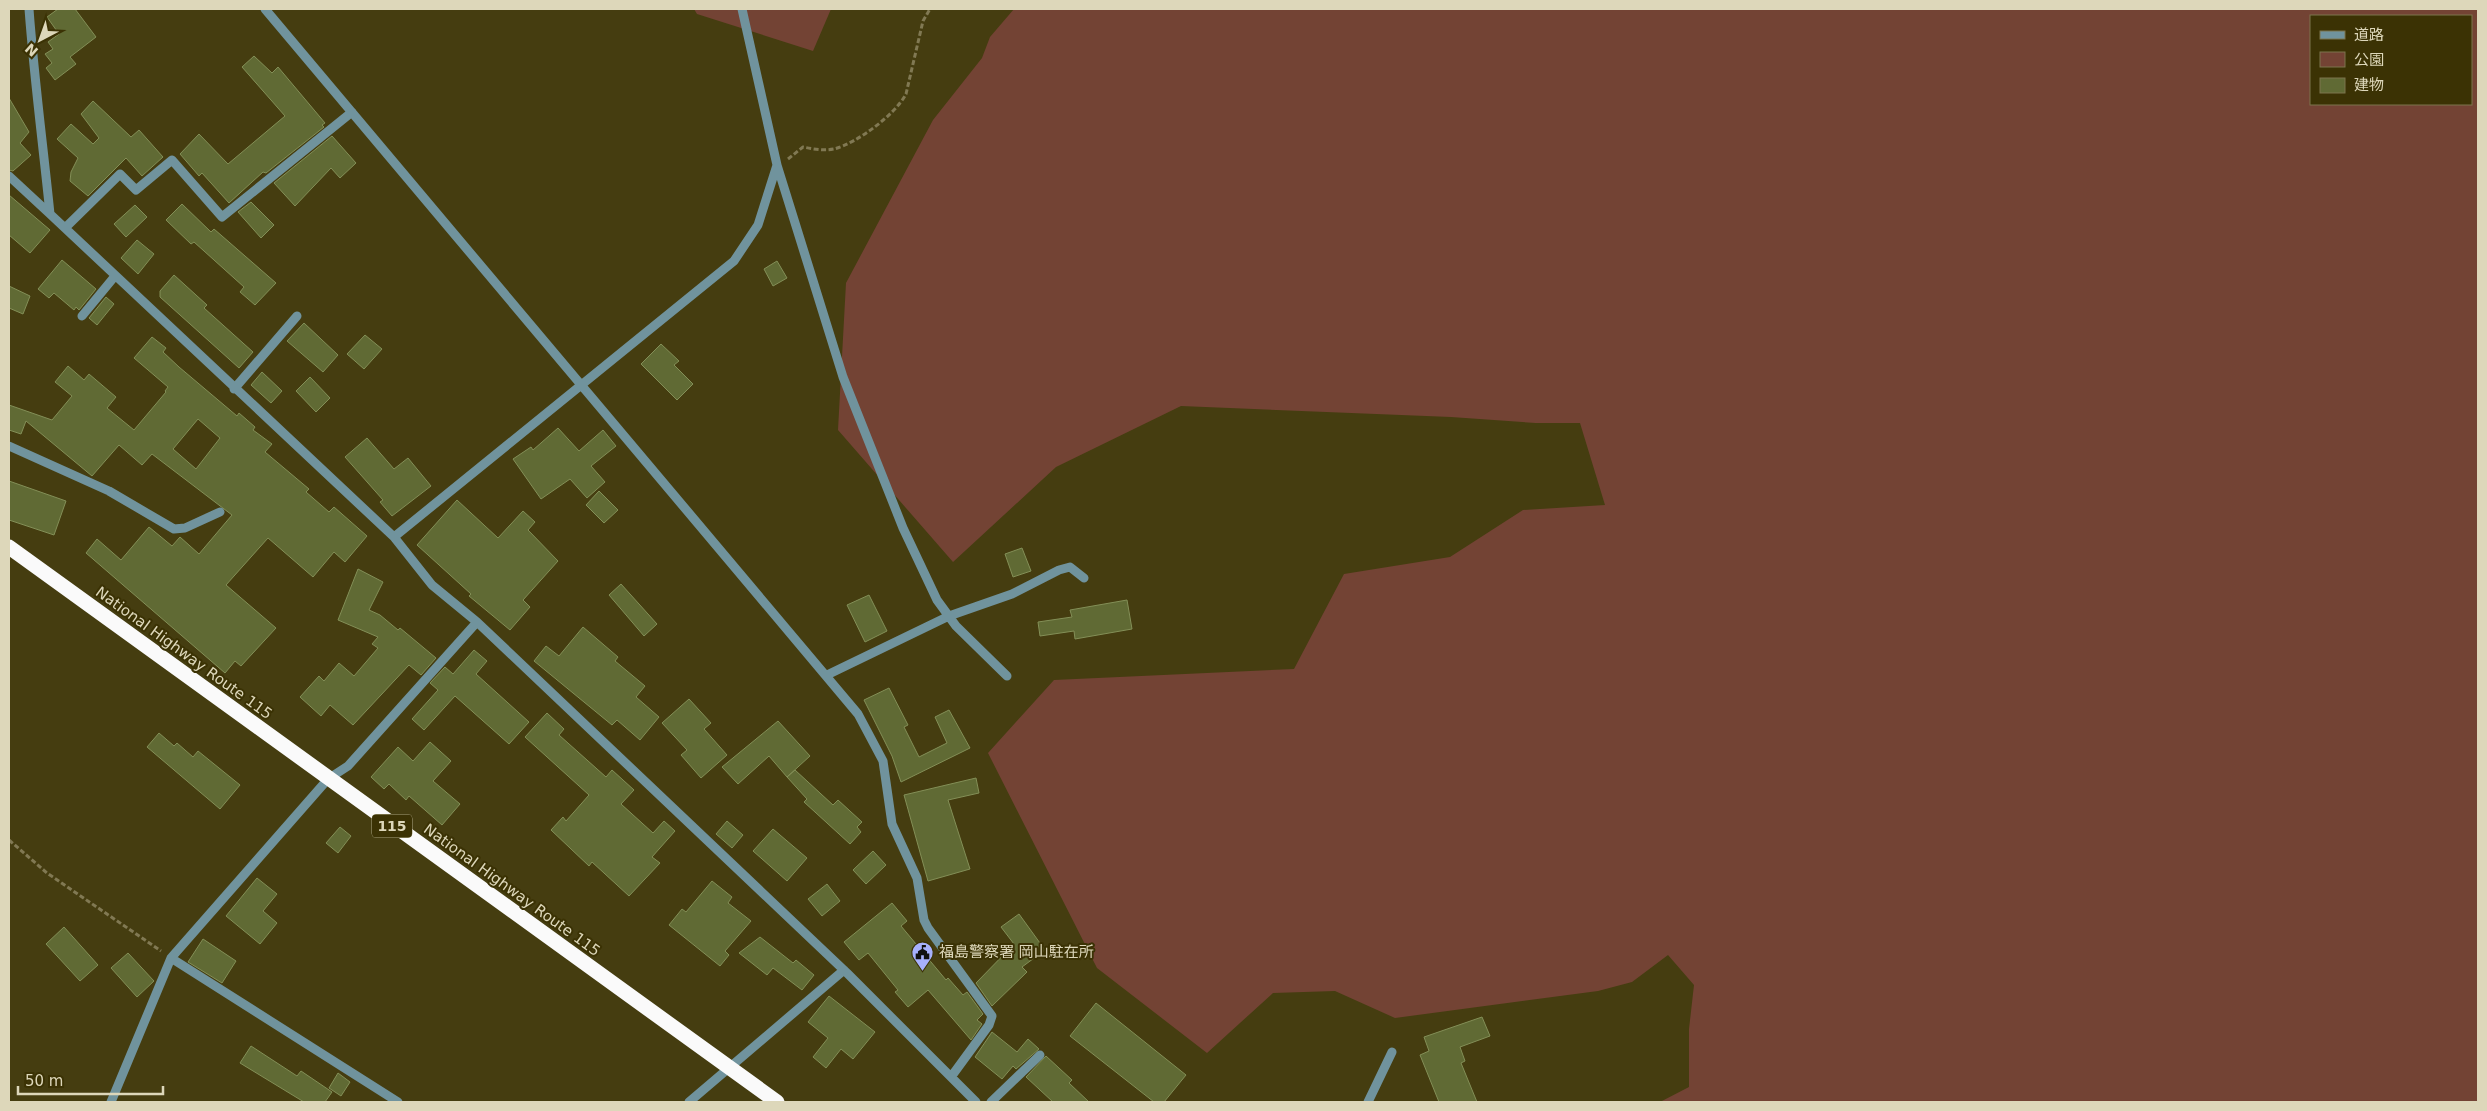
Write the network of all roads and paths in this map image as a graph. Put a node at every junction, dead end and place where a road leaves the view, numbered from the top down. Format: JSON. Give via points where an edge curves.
{"nodes":[{"id":1,"x":30,"y":9,"type":"edge"},
{"id":2,"x":265,"y":9,"type":"edge"},
{"id":3,"x":742,"y":9,"type":"edge"},
{"id":4,"x":930,"y":9,"type":"edge"},
{"id":5,"x":352,"y":112,"type":"junction"},
{"id":6,"x":777,"y":165,"type":"junction"},
{"id":7,"x":9,"y":176,"type":"edge"},
{"id":8,"x":50,"y":214,"type":"junction"},
{"id":9,"x":65,"y":228,"type":"junction"},
{"id":10,"x":115,"y":276,"type":"junction"},
{"id":11,"x":82,"y":316,"type":"dead end"},
{"id":12,"x":298,"y":316,"type":"dead end"},
{"id":13,"x":584,"y":385,"type":"junction"},
{"id":14,"x":234,"y":389,"type":"junction"},
{"id":15,"x":9,"y":446,"type":"edge"},
{"id":16,"x":220,"y":512,"type":"dead end"},
{"id":17,"x":394,"y":537,"type":"junction"},
{"id":18,"x":9,"y":547,"type":"edge"},
{"id":19,"x":1084,"y":578,"type":"dead end"},
{"id":20,"x":949,"y":616,"type":"junction"},
{"id":21,"x":477,"y":622,"type":"junction"},
{"id":22,"x":826,"y":676,"type":"junction"},
{"id":23,"x":1007,"y":676,"type":"dead end"},
{"id":24,"x":328,"y":780,"type":"junction"},
{"id":25,"x":9,"y":840,"type":"edge"},
{"id":26,"x":171,"y":958,"type":"junction"},
{"id":27,"x":844,"y":970,"type":"junction"},
{"id":28,"x":1392,"y":1052,"type":"dead end"},
{"id":29,"x":1040,"y":1055,"type":"dead end"},
{"id":30,"x":730,"y":1069,"type":"junction"},
{"id":31,"x":950,"y":1077,"type":"junction"},
{"id":32,"x":111,"y":1102,"type":"edge"},
{"id":33,"x":398,"y":1102,"type":"edge"},
{"id":34,"x":689,"y":1102,"type":"edge"},
{"id":35,"x":777,"y":1102,"type":"edge"},
{"id":36,"x":976,"y":1102,"type":"edge"},
{"id":37,"x":990,"y":1102,"type":"edge"},
{"id":38,"x":1368,"y":1102,"type":"edge"}],
"edges":[{"from":1,"to":8,"type":"street","via":[[34,82]]},
{"from":2,"to":5,"type":"street"},
{"from":3,"to":6,"type":"street"},
{"from":4,"to":6,"type":"path","via":[[923,21],[901,104],[851,143],[832,149],[803,147]]},
{"from":5,"to":9,"type":"street","via":[[222,217],[172,160],[136,190],[120,174]]},
{"from":5,"to":13,"type":"street"},
{"from":6,"to":13,"type":"street","via":[[758,225],[734,262]]},
{"from":6,"to":20,"type":"street","via":[[843,377],[903,528],[937,600]]},
{"from":7,"to":8,"type":"street"},
{"from":8,"to":9,"type":"street"},
{"from":9,"to":10,"type":"street"},
{"from":10,"to":11,"type":"street"},
{"from":10,"to":14,"type":"street"},
{"from":12,"to":14,"type":"street"},
{"from":13,"to":17,"type":"street"},
{"from":13,"to":22,"type":"street"},
{"from":14,"to":17,"type":"street"},
{"from":15,"to":16,"type":"street","via":[[109,491],[174,529],[185,528]]},
{"from":17,"to":21,"type":"street","via":[[432,585]]},
{"from":18,"to":24,"type":"highway","name":"National Highway Route 115","number":"115"},
{"from":19,"to":20,"type":"street","via":[[1070,567],[1059,570],[1012,594]]},
{"from":20,"to":22,"type":"street"},
{"from":20,"to":23,"type":"street"},
{"from":21,"to":24,"type":"street","via":[[348,766]]},
{"from":21,"to":27,"type":"street"},
{"from":22,"to":31,"type":"street","via":[[858,714],[883,762],[892,824],[917,878],[924,920],[992,1016],[989,1025]]},
{"from":24,"to":26,"type":"street"},
{"from":24,"to":30,"type":"highway","name":"National Highway Route 115","number":"115"},
{"from":25,"to":26,"type":"path","via":[[47,873]]},
{"from":26,"to":32,"type":"street"},
{"from":26,"to":33,"type":"street"},
{"from":27,"to":30,"type":"street"},
{"from":27,"to":31,"type":"street"},
{"from":28,"to":38,"type":"street"},
{"from":29,"to":37,"type":"street"},
{"from":30,"to":34,"type":"street"},
{"from":30,"to":35,"type":"highway","name":"National Highway Route 115","number":"115"},
{"from":31,"to":36,"type":"street"}]}
